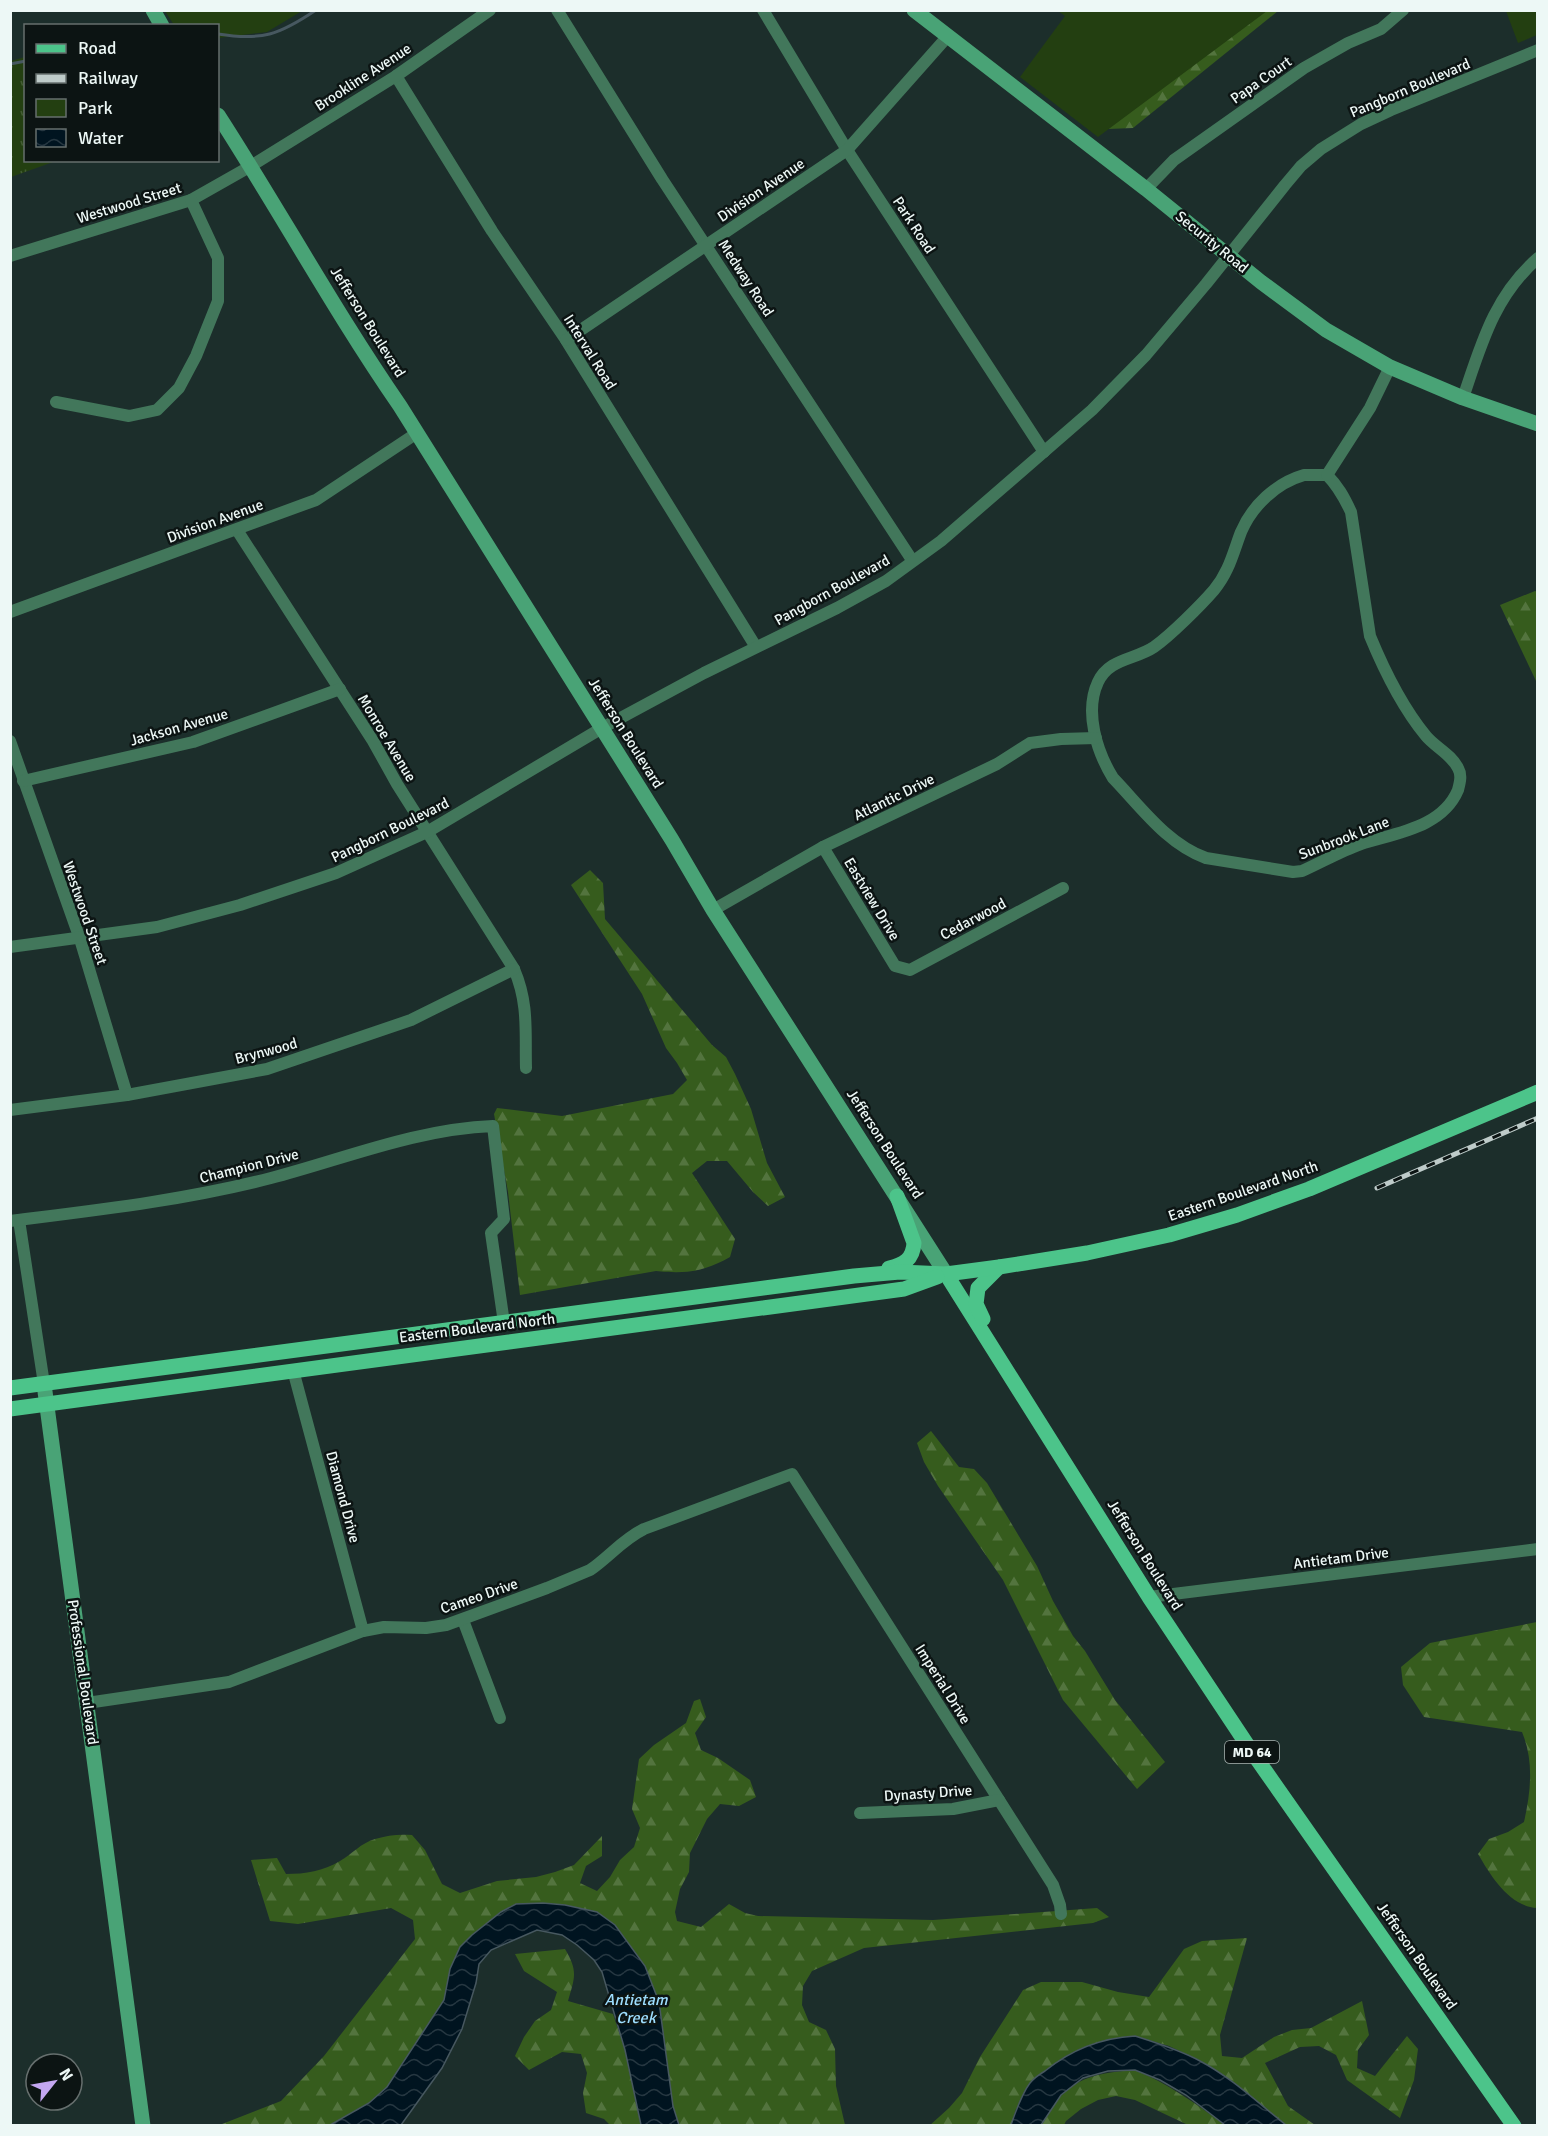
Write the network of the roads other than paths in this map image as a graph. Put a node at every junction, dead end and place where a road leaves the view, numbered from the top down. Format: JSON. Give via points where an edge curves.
{"nodes":[{"id":1,"x":153,"y":10,"type":"edge"},
{"id":2,"x":490,"y":10,"type":"edge"},
{"id":3,"x":557,"y":10,"type":"edge"},
{"id":4,"x":764,"y":10,"type":"edge"},
{"id":5,"x":914,"y":10,"type":"edge"},
{"id":6,"x":1403,"y":10,"type":"edge"},
{"id":7,"x":161,"y":24,"type":"edge"},
{"id":8,"x":948,"y":36,"type":"junction"},
{"id":9,"x":1538,"y":50,"type":"edge"},
{"id":10,"x":396,"y":75,"type":"junction"},
{"id":11,"x":219,"y":117,"type":"edge"},
{"id":12,"x":847,"y":150,"type":"junction"},
{"id":13,"x":251,"y":166,"type":"junction"},
{"id":14,"x":1146,"y":189,"type":"junction"},
{"id":15,"x":191,"y":200,"type":"junction"},
{"id":16,"x":708,"y":245,"type":"junction"},
{"id":17,"x":10,"y":256,"type":"edge"},
{"id":18,"x":1228,"y":256,"type":"junction"},
{"id":19,"x":1538,"y":258,"type":"edge"},
{"id":20,"x":566,"y":340,"type":"junction"},
{"id":21,"x":1390,"y":367,"type":"junction"},
{"id":22,"x":1463,"y":398,"type":"junction"},
{"id":23,"x":56,"y":402,"type":"dead end"},
{"id":24,"x":1538,"y":424,"type":"edge"},
{"id":25,"x":417,"y":434,"type":"junction"},
{"id":26,"x":1044,"y":452,"type":"junction"},
{"id":27,"x":1327,"y":475,"type":"junction"},
{"id":28,"x":237,"y":530,"type":"junction"},
{"id":29,"x":912,"y":560,"type":"junction"},
{"id":30,"x":10,"y":612,"type":"edge"},
{"id":31,"x":756,"y":647,"type":"junction"},
{"id":32,"x":340,"y":689,"type":"junction"},
{"id":33,"x":602,"y":728,"type":"junction"},
{"id":34,"x":1096,"y":738,"type":"junction"},
{"id":35,"x":10,"y":741,"type":"edge"},
{"id":36,"x":23,"y":781,"type":"junction"},
{"id":37,"x":427,"y":832,"type":"junction"},
{"id":38,"x":823,"y":847,"type":"junction"},
{"id":39,"x":1063,"y":888,"type":"dead end"},
{"id":40,"x":713,"y":910,"type":"junction"},
{"id":41,"x":80,"y":939,"type":"junction"},
{"id":42,"x":10,"y":947,"type":"edge"},
{"id":43,"x":896,"y":966,"type":"joint"},
{"id":44,"x":514,"y":969,"type":"junction"},
{"id":45,"x":526,"y":1068,"type":"dead end"},
{"id":46,"x":1538,"y":1092,"type":"edge"},
{"id":47,"x":127,"y":1095,"type":"junction"},
{"id":48,"x":10,"y":1110,"type":"edge"},
{"id":49,"x":897,"y":1196,"type":"junction"},
{"id":50,"x":15,"y":1220,"type":"edge"},
{"id":51,"x":999,"y":1267,"type":"junction"},
{"id":52,"x":946,"y":1274,"type":"junction"},
{"id":53,"x":854,"y":1276,"type":"junction"},
{"id":54,"x":504,"y":1323,"type":"junction"},
{"id":55,"x":417,"y":1334,"type":"junction"},
{"id":56,"x":403,"y":1356,"type":"junction"},
{"id":57,"x":1006,"y":1368,"type":"junction"},
{"id":58,"x":293,"y":1370,"type":"junction"},
{"id":59,"x":44,"y":1384,"type":"junction"},
{"id":60,"x":10,"y":1388,"type":"edge"},
{"id":61,"x":46,"y":1404,"type":"junction"},
{"id":62,"x":10,"y":1409,"type":"edge"},
{"id":63,"x":792,"y":1474,"type":"joint"},
{"id":64,"x":1538,"y":1549,"type":"edge"},
{"id":65,"x":1149,"y":1597,"type":"junction"},
{"id":66,"x":463,"y":1620,"type":"junction"},
{"id":67,"x":363,"y":1631,"type":"junction"},
{"id":68,"x":87,"y":1703,"type":"junction"},
{"id":69,"x":500,"y":1718,"type":"dead end"},
{"id":70,"x":999,"y":1800,"type":"junction"},
{"id":71,"x":860,"y":1813,"type":"dead end"},
{"id":72,"x":1061,"y":1914,"type":"dead end"},
{"id":73,"x":143,"y":2126,"type":"edge"},
{"id":74,"x":1514,"y":2126,"type":"edge"}],
"edges":[{"from":1,"to":7,"type":"street"},
{"from":2,"to":10,"type":"street","name":"Brookline Avenue"},
{"from":3,"to":16,"type":"street","name":"Medway Road","via":[[662,179]]},
{"from":4,"to":12,"type":"street","name":"Park Road"},
{"from":5,"to":8,"type":"street","name":"Security Road"},
{"from":6,"to":14,"type":"street","name":"Papa Court","via":[[1381,29],[1304,68],[1174,160]]},
{"from":8,"to":12,"type":"street","name":"Division Avenue"},
{"from":8,"to":14,"type":"street","name":"Security Road"},
{"from":9,"to":18,"type":"street","name":"Pangborn Boulevard","via":[[1391,110],[1339,136],[1301,166]]},
{"from":10,"to":13,"type":"street","name":"Brookline Avenue"},
{"from":10,"to":20,"type":"street","name":"Interval Road","via":[[492,231]]},
{"from":11,"to":13,"type":"street","number":"MD 64"},
{"from":12,"to":16,"type":"street","name":"Division Avenue"},
{"from":12,"to":26,"type":"street","name":"Park Road"},
{"from":13,"to":15,"type":"street","name":"Westwood Street"},
{"from":13,"to":25,"type":"street","name":"Jefferson Boulevard","number":"MD 64"},
{"from":14,"to":18,"type":"street","name":"Security Road"},
{"from":15,"to":17,"type":"street","name":"Westwood Street"},
{"from":15,"to":23,"type":"street","via":[[218,258],[218,301],[179,388],[157,410],[129,416]]},
{"from":16,"to":20,"type":"street","name":"Division Avenue"},
{"from":16,"to":29,"type":"street","name":"Medway Road"},
{"from":18,"to":21,"type":"street","name":"Security Road","via":[[1326,330]]},
{"from":18,"to":26,"type":"street","name":"Pangborn Boulevard","via":[[1146,356]]},
{"from":19,"to":22,"type":"street","via":[[1509,288],[1492,317]]},
{"from":20,"to":31,"type":"street","name":"Interval Road"},
{"from":21,"to":22,"type":"street","name":"Security Road"},
{"from":21,"to":27,"type":"street","via":[[1370,408]]},
{"from":22,"to":24,"type":"street","name":"Security Road"},
{"from":25,"to":28,"type":"street","name":"Division Avenue","via":[[316,500]]},
{"from":25,"to":33,"type":"street","name":"Jefferson Boulevard","number":"MD 64"},
{"from":26,"to":29,"type":"street","name":"Pangborn Boulevard","via":[[940,541]]},
{"from":27,"to":34,"type":"street","name":"Sunbrook Lane","via":[[1298,477],[1263,500],[1247,521],[1233,560],[1214,590],[1155,646],[1112,664],[1104,672],[1092,699]]},
{"from":27,"to":34,"type":"street","name":"Sunbrook Lane","via":[[1337,484],[1351,512],[1375,649],[1426,737],[1458,766],[1458,788],[1448,805],[1422,825],[1360,845],[1302,871],[1281,872],[1226,862],[1192,854],[1174,841],[1113,778]]},
{"from":28,"to":30,"type":"street","name":"Division Avenue"},
{"from":28,"to":32,"type":"street","name":"Monroe Avenue"},
{"from":29,"to":31,"type":"street","name":"Pangborn Boulevard","via":[[886,581]]},
{"from":31,"to":33,"type":"street","name":"Pangborn Boulevard"},
{"from":32,"to":36,"type":"street","name":"Jackson Avenue","via":[[193,742]]},
{"from":32,"to":37,"type":"street","name":"Monroe Avenue"},
{"from":33,"to":37,"type":"street","name":"Pangborn Boulevard"},
{"from":33,"to":40,"type":"street","name":"Jefferson Boulevard","number":"MD 64"},
{"from":34,"to":38,"type":"street","name":"Atlantic Drive","via":[[1030,743],[997,764]]},
{"from":35,"to":36,"type":"street","name":"Westwood Street"},
{"from":36,"to":41,"type":"street","name":"Westwood Street"},
{"from":37,"to":41,"type":"street","name":"Pangborn Boulevard","via":[[336,873],[240,906],[157,927]]},
{"from":37,"to":44,"type":"street","name":"Monroe Avenue"},
{"from":38,"to":40,"type":"street","name":"Atlantic Drive"},
{"from":38,"to":43,"type":"street","name":"Eastview Drive"},
{"from":39,"to":43,"type":"street","name":"Cedarwood","via":[[910,970]]},
{"from":40,"to":49,"type":"street","name":"Jefferson Boulevard","number":"MD 64"},
{"from":41,"to":42,"type":"street","name":"Pangborn Boulevard"},
{"from":41,"to":47,"type":"street","name":"Westwood Street"},
{"from":44,"to":45,"type":"street","name":"Monroe Avenue","via":[[525,1002]]},
{"from":44,"to":47,"type":"street","name":"Brynwood","via":[[411,1020],[267,1069]]},
{"from":46,"to":51,"type":"main road","name":"Eastern Boulevard North","via":[[1373,1164],[1237,1215],[1087,1253]]},
{"from":47,"to":48,"type":"street","name":"Brynwood"},
{"from":49,"to":52,"type":"street","name":"Jefferson Boulevard","number":"MD 64"},
{"from":49,"to":53,"type":"main road","via":[[914,1243],[911,1257],[900,1266]]},
{"from":50,"to":54,"type":"street","name":"Champion Drive","via":[[215,1191],[436,1133],[493,1126],[504,1219],[491,1233]]},
{"from":50,"to":59,"type":"street","name":"Professional Boulevard"},
{"from":51,"to":52,"type":"main road","name":"Eastern Boulevard North"},
{"from":51,"to":57,"type":"main road","via":[[978,1288],[976,1304]]},
{"from":52,"to":53,"type":"main road","name":"Eastern Boulevard North"},
{"from":52,"to":56,"type":"main road","name":"Eastern Boulevard North","via":[[904,1289]]},
{"from":52,"to":57,"type":"main road","name":"Jefferson Boulevard","number":"MD 64"},
{"from":53,"to":54,"type":"main road","name":"Eastern Boulevard North"},
{"from":54,"to":55,"type":"main road","name":"Eastern Boulevard North"},
{"from":54,"to":56,"type":"main road","via":[[493,1334],[421,1345]]},
{"from":55,"to":58,"type":"main road","via":[[394,1344],[309,1356],[297,1361]]},
{"from":55,"to":59,"type":"main road","name":"Eastern Boulevard North"},
{"from":56,"to":58,"type":"main road","name":"Eastern Boulevard North"},
{"from":57,"to":65,"type":"main road","name":"Jefferson Boulevard","number":"MD 64"},
{"from":58,"to":61,"type":"main road","name":"Eastern Boulevard North"},
{"from":58,"to":67,"type":"street","name":"Diamond Drive"},
{"from":59,"to":60,"type":"main road","name":"Eastern Boulevard North"},
{"from":59,"to":61,"type":"street","name":"Professional Boulevard"},
{"from":61,"to":62,"type":"main road","name":"Eastern Boulevard North"},
{"from":61,"to":68,"type":"street","name":"Professional Boulevard"},
{"from":63,"to":66,"type":"street","name":"Cameo Drive","via":[[644,1529],[590,1570]]},
{"from":63,"to":70,"type":"street","name":"Imperial Drive"},
{"from":64,"to":65,"type":"street","name":"Antietam Drive"},
{"from":65,"to":74,"type":"main road","name":"Jefferson Boulevard","number":"MD 64","via":[[1252,1752]]},
{"from":66,"to":67,"type":"street","name":"Cameo Drive","via":[[426,1628]]},
{"from":66,"to":69,"type":"street"},
{"from":67,"to":68,"type":"street","name":"Cameo Drive","via":[[229,1682]]},
{"from":68,"to":73,"type":"street","name":"Professional Boulevard"},
{"from":70,"to":71,"type":"street","name":"Dynasty Drive","via":[[953,1809]]},
{"from":70,"to":72,"type":"street","name":"Imperial Drive","via":[[1053,1885]]}]}
